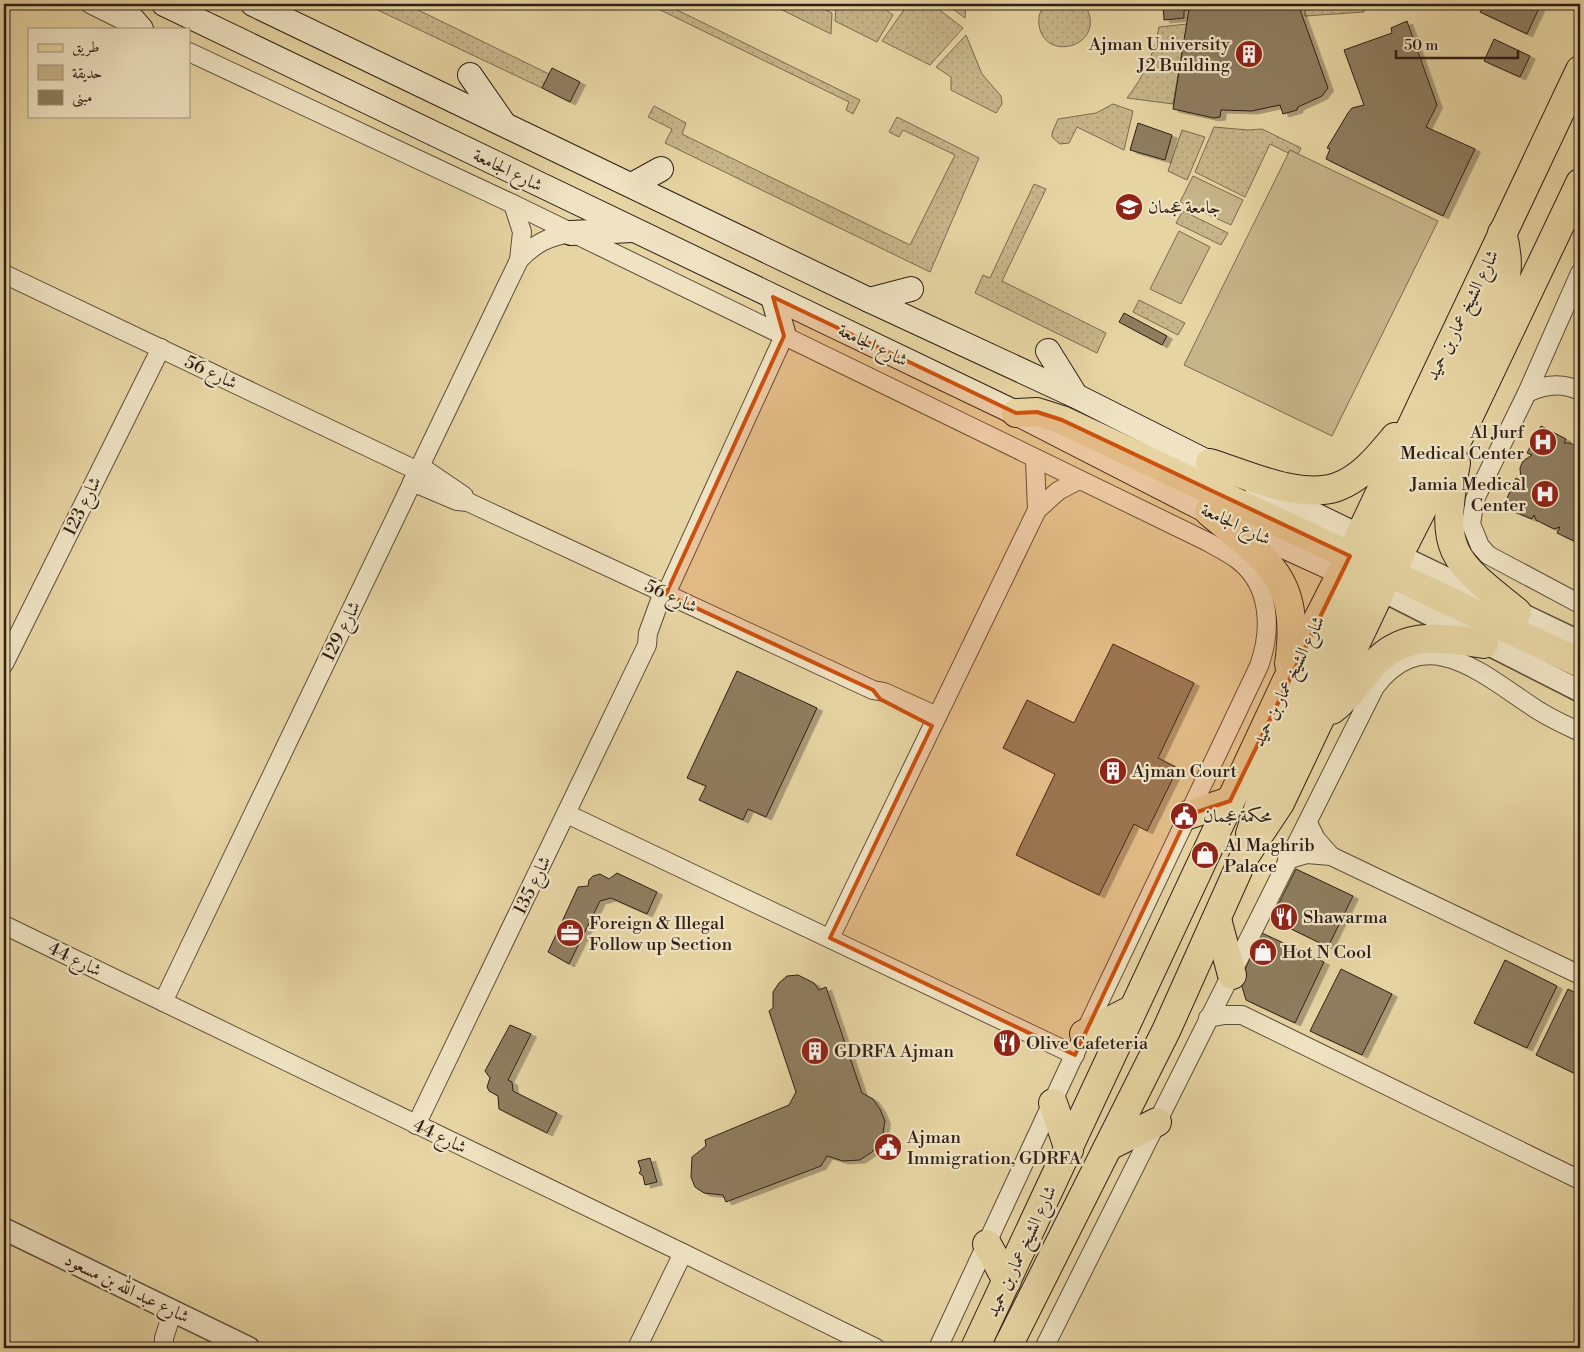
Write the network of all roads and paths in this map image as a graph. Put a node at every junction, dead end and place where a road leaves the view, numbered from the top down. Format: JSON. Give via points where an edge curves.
{"nodes":[{"id":1,"x":90,"y":4,"type":"edge"},
{"id":2,"x":119,"y":4,"type":"edge"},
{"id":3,"x":164,"y":4,"type":"edge"},
{"id":4,"x":253,"y":4,"type":"edge"},
{"id":5,"x":139,"y":28,"type":"edge"},
{"id":6,"x":140,"y":28,"type":"edge"},
{"id":7,"x":190,"y":52,"type":"edge"},
{"id":8,"x":1580,"y":70,"type":"edge"},
{"id":9,"x":470,"y":75,"type":"dead end"},
{"id":10,"x":503,"y":122,"type":"junction"},
{"id":11,"x":661,"y":169,"type":"dead end"},
{"id":12,"x":1580,"y":183,"type":"edge"},
{"id":13,"x":632,"y":185,"type":"junction"},
{"id":14,"x":514,"y":204,"type":"junction"},
{"id":15,"x":634,"y":230,"type":"junction"},
{"id":16,"x":571,"y":233,"type":"junction"},
{"id":17,"x":1502,"y":233,"type":"junction"},
{"id":18,"x":519,"y":260,"type":"junction"},
{"id":19,"x":1580,"y":273,"type":"edge"},
{"id":20,"x":4,"y":274,"type":"edge"},
{"id":21,"x":911,"y":289,"type":"dead end"},
{"id":22,"x":773,"y":297,"type":"junction"},
{"id":23,"x":869,"y":300,"type":"junction"},
{"id":24,"x":784,"y":336,"type":"junction"},
{"id":25,"x":161,"y":348,"type":"junction"},
{"id":26,"x":1048,"y":351,"type":"dead end"},
{"id":27,"x":1580,"y":391,"type":"edge"},
{"id":28,"x":1527,"y":393,"type":"junction"},
{"id":29,"x":1076,"y":396,"type":"junction"},
{"id":30,"x":1016,"y":413,"type":"junction"},
{"id":31,"x":1414,"y":415,"type":"junction"},
{"id":32,"x":1461,"y":433,"type":"junction"},
{"id":33,"x":1035,"y":460,"type":"junction"},
{"id":34,"x":1210,"y":463,"type":"junction"},
{"id":35,"x":417,"y":473,"type":"junction"},
{"id":36,"x":1079,"y":480,"type":"junction"},
{"id":37,"x":1037,"y":510,"type":"junction"},
{"id":38,"x":1209,"y":512,"type":"junction"},
{"id":39,"x":1370,"y":564,"type":"junction"},
{"id":40,"x":668,"y":595,"type":"junction"},
{"id":41,"x":1580,"y":604,"type":"edge"},
{"id":42,"x":1517,"y":612,"type":"junction"},
{"id":43,"x":1580,"y":642,"type":"edge"},
{"id":44,"x":1484,"y":644,"type":"junction"},
{"id":45,"x":1580,"y":663,"type":"edge"},
{"id":46,"x":4,"y":664,"type":"edge"},
{"id":47,"x":1287,"y":680,"type":"junction"},
{"id":48,"x":1580,"y":691,"type":"edge"},
{"id":49,"x":1322,"y":716,"type":"junction"},
{"id":50,"x":935,"y":721,"type":"junction"},
{"id":51,"x":1580,"y":732,"type":"edge"},
{"id":52,"x":1230,"y":801,"type":"junction"},
{"id":53,"x":567,"y":814,"type":"junction"},
{"id":54,"x":1188,"y":815,"type":"junction"},
{"id":55,"x":1308,"y":823,"type":"junction"},
{"id":56,"x":1331,"y":856,"type":"junction"},
{"id":57,"x":1243,"y":859,"type":"junction"},
{"id":58,"x":1287,"y":860,"type":"junction"},
{"id":59,"x":1217,"y":920,"type":"junction"},
{"id":60,"x":4,"y":924,"type":"edge"},
{"id":61,"x":830,"y":938,"type":"junction"},
{"id":62,"x":1580,"y":975,"type":"edge"},
{"id":63,"x":1228,"y":982,"type":"junction"},
{"id":64,"x":162,"y":1002,"type":"junction"},
{"id":65,"x":1131,"y":1010,"type":"junction"},
{"id":66,"x":1242,"y":1015,"type":"junction"},
{"id":67,"x":1208,"y":1018,"type":"junction"},
{"id":68,"x":1079,"y":1045,"type":"junction"},
{"id":69,"x":1053,"y":1103,"type":"junction"},
{"id":70,"x":1157,"y":1122,"type":"junction"},
{"id":71,"x":416,"y":1125,"type":"junction"},
{"id":72,"x":1109,"y":1146,"type":"junction"},
{"id":73,"x":1068,"y":1150,"type":"junction"},
{"id":74,"x":1580,"y":1180,"type":"edge"},
{"id":75,"x":4,"y":1229,"type":"edge"},
{"id":76,"x":987,"y":1244,"type":"junction"},
{"id":77,"x":683,"y":1252,"type":"junction"},
{"id":78,"x":1007,"y":1281,"type":"junction"},
{"id":79,"x":178,"y":1313,"type":"junction"},
{"id":80,"x":1021,"y":1320,"type":"junction"},
{"id":81,"x":165,"y":1348,"type":"edge"},
{"id":82,"x":249,"y":1348,"type":"edge"},
{"id":83,"x":637,"y":1348,"type":"edge"},
{"id":84,"x":876,"y":1348,"type":"edge"},
{"id":85,"x":938,"y":1348,"type":"edge"},
{"id":86,"x":975,"y":1348,"type":"edge"},
{"id":87,"x":1007,"y":1348,"type":"edge"},
{"id":88,"x":1027,"y":1348,"type":"edge"},
{"id":89,"x":1044,"y":1348,"type":"edge"}],
"edges":[{"from":1,"to":5,"type":"street"},
{"from":2,"to":6,"type":"main road"},
{"from":3,"to":15,"type":"main road","name":"شارع الجامعة"},
{"from":4,"to":10,"type":"main road","name":"شارع الجامعة"},
{"from":7,"to":14,"type":"street"},
{"from":8,"to":17,"type":"main road","name":"شارع الشيخ عمار بن حميد"},
{"from":9,"to":10,"type":"main road"},
{"from":10,"to":13,"type":"main road","name":"شارع الجامعة"},
{"from":11,"to":13,"type":"main road"},
{"from":12,"to":32,"type":"main road","name":"شارع الشيخ عمار بن حميد"},
{"from":13,"to":23,"type":"main road","name":"شارع الجامعة"},
{"from":14,"to":16,"type":"street"},
{"from":14,"to":18,"type":"street","name":"شارع 129","via":[[522,232]]},
{"from":15,"to":16,"type":"main road"},
{"from":15,"to":22,"type":"main road","name":"شارع الجامعة"},
{"from":16,"to":18,"type":"street","name":"شارع 129","via":[[540,242]]},
{"from":16,"to":24,"type":"street"},
{"from":17,"to":31,"type":"main road","name":"شارع الشيخ عمار بن حميد"},
{"from":17,"to":39,"type":"main road","via":[[1508,265],[1506,278]]},
{"from":18,"to":35,"type":"street","name":"شارع 129"},
{"from":19,"to":28,"type":"street"},
{"from":20,"to":25,"type":"street","name":"شارع 56"},
{"from":21,"to":23,"type":"main road"},
{"from":22,"to":24,"type":"main road"},
{"from":22,"to":30,"type":"main road","name":"شارع الجامعة"},
{"from":23,"to":29,"type":"main road","name":"شارع الجامعة"},
{"from":24,"to":33,"type":"street"},
{"from":24,"to":40,"type":"street","name":"شارع 135"},
{"from":25,"to":35,"type":"street","name":"شارع 56"},
{"from":25,"to":46,"type":"street","name":"شارع 123"},
{"from":26,"to":29,"type":"main road"},
{"from":27,"to":28,"type":"street","via":[[1554,385]]},
{"from":28,"to":41,"type":"street","via":[[1475,499],[1471,524],[1474,536],[1488,555]]},
{"from":29,"to":34,"type":"main road","name":"شارع الجامعة"},
{"from":30,"to":38,"type":"main road","name":"شارع الجامعة"},
{"from":30,"to":39,"type":"main road","via":[[1037,412],[1062,420]]},
{"from":31,"to":34,"type":"main road","via":[[1367,467],[1337,487],[1318,491],[1298,490]]},
{"from":31,"to":39,"type":"main road","name":"شارع الشيخ عمار بن حميد"},
{"from":32,"to":39,"type":"main road","name":"شارع الشيخ عمار بن حميد"},
{"from":32,"to":42,"type":"main road","via":[[1448,508],[1451,543],[1469,572]]},
{"from":33,"to":36,"type":"street"},
{"from":33,"to":37,"type":"street"},
{"from":34,"to":39,"type":"main road","name":"شارع الجامعة"},
{"from":35,"to":40,"type":"street","name":"شارع 56","via":[[461,493],[468,502]]},
{"from":35,"to":64,"type":"street","name":"شارع 129"},
{"from":36,"to":37,"type":"street","via":[[1058,491]]},
{"from":36,"to":54,"type":"street","via":[[1226,553],[1248,569],[1262,595],[1268,623],[1264,652]]},
{"from":37,"to":50,"type":"street"},
{"from":38,"to":39,"type":"main road","name":"شارع الجامعة"},
{"from":38,"to":47,"type":"main road","via":[[1266,560],[1285,588],[1292,622]]},
{"from":39,"to":42,"type":"street","name":"شارع الجامعة"},
{"from":39,"to":44,"type":"street","name":"شارع الجامعة"},
{"from":39,"to":45,"type":"main road"},
{"from":39,"to":47,"type":"main road","name":"شارع الشيخ عمار بن حميد"},
{"from":39,"to":49,"type":"main road","name":"شارع الشيخ عمار بن حميد"},
{"from":39,"to":57,"type":"main road","via":[[1267,781]]},
{"from":40,"to":50,"type":"street","name":"شارع 56","via":[[872,690],[884,701]]},
{"from":40,"to":53,"type":"street","name":"شارع 135"},
{"from":42,"to":43,"type":"street","name":"شارع الجامعة"},
{"from":44,"to":48,"type":"street","name":"شارع الجامعة"},
{"from":44,"to":49,"type":"main road","via":[[1434,637],[1404,643],[1377,660],[1352,693]]},
{"from":47,"to":52,"type":"main road","name":"شارع الشيخ عمار بن حميد"},
{"from":49,"to":57,"type":"main road","name":"شارع الشيخ عمار بن حميد","via":[[1271,819]]},
{"from":50,"to":61,"type":"street"},
{"from":51,"to":55,"type":"street","via":[[1456,660],[1426,655],[1410,658],[1384,674],[1375,687]]},
{"from":52,"to":54,"type":"main road"},
{"from":52,"to":65,"type":"main road","name":"شارع الشيخ عمار بن حميد"},
{"from":53,"to":61,"type":"street"},
{"from":53,"to":71,"type":"street","name":"شارع 135"},
{"from":54,"to":68,"type":"street"},
{"from":55,"to":56,"type":"street","via":[[1316,839]]},
{"from":55,"to":58,"type":"street"},
{"from":56,"to":58,"type":"street","via":[[1307,854]]},
{"from":56,"to":62,"type":"street"},
{"from":57,"to":59,"type":"main road","name":"شارع الشيخ عمار بن حميد"},
{"from":58,"to":63,"type":"street"},
{"from":59,"to":63,"type":"main road"},
{"from":59,"to":72,"type":"main road","name":"شارع الشيخ عمار بن حميد"},
{"from":60,"to":64,"type":"street","name":"شارع 44"},
{"from":61,"to":68,"type":"street"},
{"from":63,"to":66,"type":"street","via":[[1232,1003]]},
{"from":63,"to":67,"type":"street"},
{"from":64,"to":71,"type":"street","name":"شارع 44"},
{"from":65,"to":68,"type":"main road"},
{"from":65,"to":73,"type":"main road","name":"شارع الشيخ عمار بن حميد"},
{"from":66,"to":67,"type":"street"},
{"from":66,"to":74,"type":"street"},
{"from":67,"to":70,"type":"street"},
{"from":68,"to":69,"type":"street"},
{"from":69,"to":73,"type":"main road"},
{"from":69,"to":76,"type":"street"},
{"from":70,"to":72,"type":"main road"},
{"from":70,"to":89,"type":"street"},
{"from":71,"to":77,"type":"street","name":"شارع 44"},
{"from":72,"to":80,"type":"main road","name":"شارع الشيخ عمار بن حميد"},
{"from":73,"to":78,"type":"main road","name":"شارع الشيخ عمار بن حميد"},
{"from":75,"to":79,"type":"street","name":"شارع عبد الله بن مسعود"},
{"from":76,"to":78,"type":"main road"},
{"from":76,"to":85,"type":"street"},
{"from":77,"to":83,"type":"street"},
{"from":77,"to":84,"type":"street","name":"شارع 44"},
{"from":78,"to":86,"type":"main road","name":"شارع الشيخ عمار بن حميد"},
{"from":79,"to":81,"type":"street"},
{"from":79,"to":82,"type":"street","name":"شارع عبد الله بن مسعود"},
{"from":80,"to":87,"type":"main road","name":"شارع الشيخ عمار بن حميد"},
{"from":80,"to":88,"type":"main road"}]}
